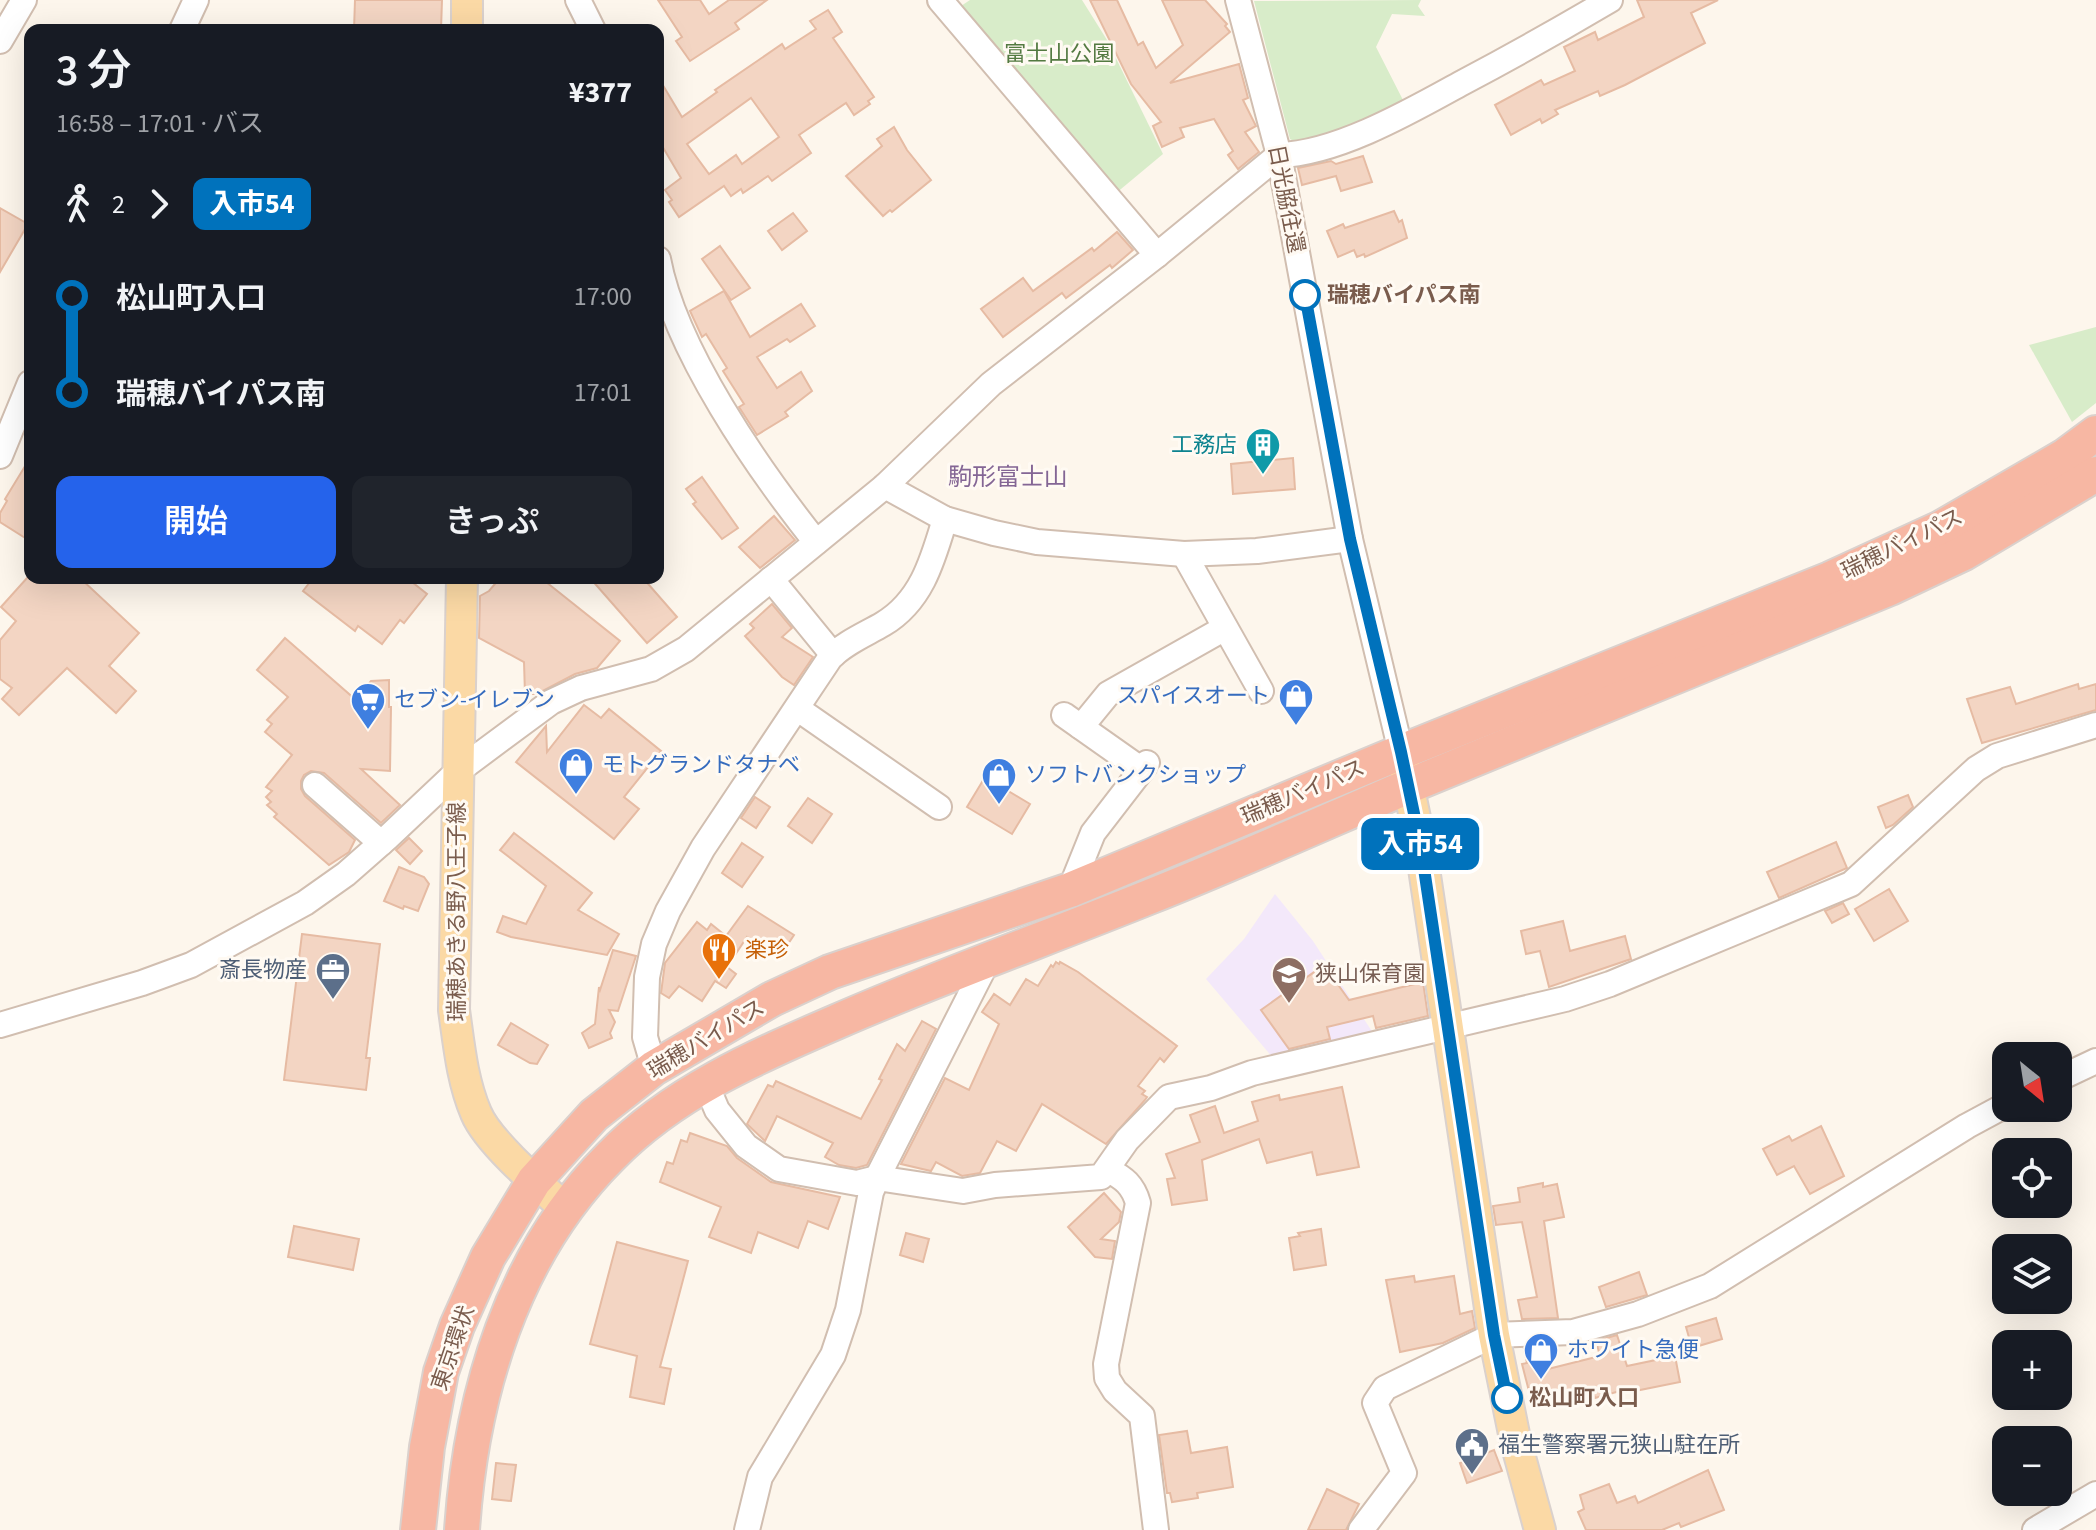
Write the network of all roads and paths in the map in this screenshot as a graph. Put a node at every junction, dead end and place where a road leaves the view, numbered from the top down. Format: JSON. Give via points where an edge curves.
{"nodes":[{"id":1,"x":24,"y":0,"type":"edge"},
{"id":2,"x":467,"y":0,"type":"edge"},
{"id":3,"x":578,"y":0,"type":"edge"},
{"id":4,"x":940,"y":0,"type":"edge"},
{"id":5,"x":1238,"y":0,"type":"edge"},
{"id":6,"x":1610,"y":0,"type":"edge"},
{"id":7,"x":191,"y":2,"type":"edge"},
{"id":8,"x":184,"y":24,"type":"edge"},
{"id":9,"x":467,"y":24,"type":"edge"},
{"id":10,"x":590,"y":24,"type":"edge"},
{"id":11,"x":0,"y":41,"type":"edge"},
{"id":12,"x":1279,"y":155,"type":"junction"},
{"id":13,"x":1157,"y":255,"type":"junction"},
{"id":14,"x":664,"y":283,"type":"edge"},
{"id":15,"x":24,"y":398,"type":"edge"},
{"id":16,"x":2096,"y":433,"type":"edge"},
{"id":17,"x":0,"y":456,"type":"edge"},
{"id":18,"x":2085,"y":478,"type":"edge"},
{"id":19,"x":885,"y":486,"type":"junction"},
{"id":20,"x":945,"y":519,"type":"junction"},
{"id":21,"x":1350,"y":539,"type":"junction"},
{"id":22,"x":816,"y":542,"type":"junction"},
{"id":23,"x":1184,"y":554,"type":"junction"},
{"id":24,"x":771,"y":579,"type":"junction"},
{"id":25,"x":462,"y":584,"type":"edge"},
{"id":26,"x":1225,"y":628,"type":"junction"},
{"id":27,"x":833,"y":655,"type":"junction"},
{"id":28,"x":1261,"y":691,"type":"dead end"},
{"id":29,"x":798,"y":709,"type":"junction"},
{"id":30,"x":2096,"y":725,"type":"edge"},
{"id":31,"x":1401,"y":752,"type":"junction"},
{"id":32,"x":458,"y":771,"type":"junction"},
{"id":33,"x":315,"y":785,"type":"dead end"},
{"id":34,"x":1409,"y":787,"type":"junction"},
{"id":35,"x":939,"y":807,"type":"dead end"},
{"id":36,"x":381,"y":843,"type":"junction"},
{"id":37,"x":1070,"y":890,"type":"junction"},
{"id":38,"x":988,"y":960,"type":"junction"},
{"id":39,"x":0,"y":1025,"type":"edge"},
{"id":40,"x":1448,"y":1025,"type":"junction"},
{"id":41,"x":2096,"y":1061,"type":"edge"},
{"id":42,"x":654,"y":1068,"type":"junction"},
{"id":43,"x":2072,"y":1072,"type":"edge"},
{"id":44,"x":706,"y":1084,"type":"junction"},
{"id":45,"x":1992,"y":1113,"type":"edge"},
{"id":46,"x":1108,"y":1170,"type":"junction"},
{"id":47,"x":877,"y":1178,"type":"junction"},
{"id":48,"x":534,"y":1181,"type":"junction"},
{"id":49,"x":565,"y":1208,"type":"junction"},
{"id":50,"x":1494,"y":1335,"type":"junction"},
{"id":51,"x":2096,"y":1494,"type":"edge"},
{"id":52,"x":418,"y":1530,"type":"edge"},
{"id":53,"x":462,"y":1530,"type":"edge"},
{"id":54,"x":747,"y":1530,"type":"edge"},
{"id":55,"x":1156,"y":1530,"type":"edge"},
{"id":56,"x":1361,"y":1530,"type":"edge"},
{"id":57,"x":1540,"y":1530,"type":"edge"},
{"id":58,"x":2035,"y":1530,"type":"edge"}],
"edges":[{"from":1,"to":11,"type":"street"},
{"from":2,"to":9,"type":"main road"},
{"from":3,"to":10,"type":"street"},
{"from":4,"to":13,"type":"street"},
{"from":5,"to":12,"type":"street","name":"日光脇往還"},
{"from":6,"to":12,"type":"street","via":[[1397,118],[1334,143]]},
{"from":7,"to":8,"type":"street"},
{"from":12,"to":13,"type":"street"},
{"from":12,"to":21,"type":"street","name":"日光脇往還"},
{"from":13,"to":19,"type":"street","via":[[991,384]]},
{"from":14,"to":22,"type":"street","via":[[671,310],[704,373],[748,447]]},
{"from":15,"to":17,"type":"street"},
{"from":16,"to":18,"type":"highway","name":"瑞穂バイパス"},
{"from":18,"to":31,"type":"highway","name":"瑞穂バイパス","via":[[1941,528],[1830,579]]},
{"from":18,"to":34,"type":"highway","name":"瑞穂バイパス","via":[[1964,553],[1890,588]]},
{"from":19,"to":20,"type":"street"},
{"from":19,"to":22,"type":"street"},
{"from":20,"to":23,"type":"street","via":[[1037,542]]},
{"from":20,"to":27,"type":"street","via":[[931,569],[912,598],[888,622]]},
{"from":21,"to":23,"type":"street"},
{"from":21,"to":31,"type":"street","name":"日光脇往還"},
{"from":22,"to":24,"type":"street"},
{"from":23,"to":26,"type":"street"},
{"from":24,"to":27,"type":"street"},
{"from":24,"to":32,"type":"street","via":[[686,649],[651,669],[551,702]]},
{"from":25,"to":32,"type":"main road","name":"瑞穂あきる野八王子線"},
{"from":26,"to":28,"type":"street"},
{"from":26,"to":37,"type":"street","via":[[1108,694],[1073,721],[1145,767],[1093,833]]},
{"from":27,"to":29,"type":"street"},
{"from":29,"to":35,"type":"street"},
{"from":29,"to":42,"type":"street","via":[[703,848],[654,944],[645,1037]]},
{"from":30,"to":40,"type":"street","via":[[1997,756],[1976,769],[1851,884],[1610,984]]},
{"from":31,"to":34,"type":"main road","name":"日光脇往還"},
{"from":31,"to":37,"type":"highway","name":"瑞穂バイパス"},
{"from":32,"to":36,"type":"street"},
{"from":32,"to":48,"type":"main road","name":"瑞穂あきる野八王子線","via":[[454,1010],[463,1075],[477,1116]]},
{"from":33,"to":36,"type":"street"},
{"from":34,"to":38,"type":"highway","name":"瑞穂バイパス"},
{"from":34,"to":40,"type":"main road","name":"日光脇往還"},
{"from":36,"to":39,"type":"street","via":[[305,903],[191,965]]},
{"from":37,"to":42,"type":"highway","name":"瑞穂バイパス","via":[[830,972],[772,999]]},
{"from":38,"to":44,"type":"highway","name":"瑞穂バイパス","via":[[768,1052]]},
{"from":38,"to":47,"type":"street"},
{"from":40,"to":46,"type":"street","via":[[1169,1097],[1127,1140]]},
{"from":40,"to":50,"type":"main road","name":"日光脇往還"},
{"from":41,"to":43,"type":"street"},
{"from":42,"to":48,"type":"highway","name":"瑞穂バイパス","via":[[594,1115]]},
{"from":44,"to":47,"type":"street","via":[[717,1110],[746,1146],[779,1169],[857,1183]]},
{"from":44,"to":49,"type":"highway","name":"瑞穂バイパス","via":[[610,1156]]},
{"from":45,"to":50,"type":"street","via":[[1710,1286],[1573,1332]]},
{"from":46,"to":47,"type":"street","via":[[1101,1177],[963,1191]]},
{"from":46,"to":55,"type":"street","via":[[1125,1179],[1138,1203],[1107,1378],[1142,1416]]},
{"from":47,"to":54,"type":"street","via":[[833,1355],[760,1477]]},
{"from":48,"to":49,"type":"main road","name":"瑞穂あきる野八王子線"},
{"from":48,"to":52,"type":"highway","name":"東京環状","via":[[488,1257],[441,1372]]},
{"from":49,"to":53,"type":"highway","name":"東京環状","via":[[532,1262],[502,1329],[476,1415]]},
{"from":50,"to":56,"type":"street","via":[[1385,1388],[1375,1403],[1404,1473]]},
{"from":50,"to":57,"type":"main road","name":"日光脇往還"},
{"from":51,"to":58,"type":"street"}]}
